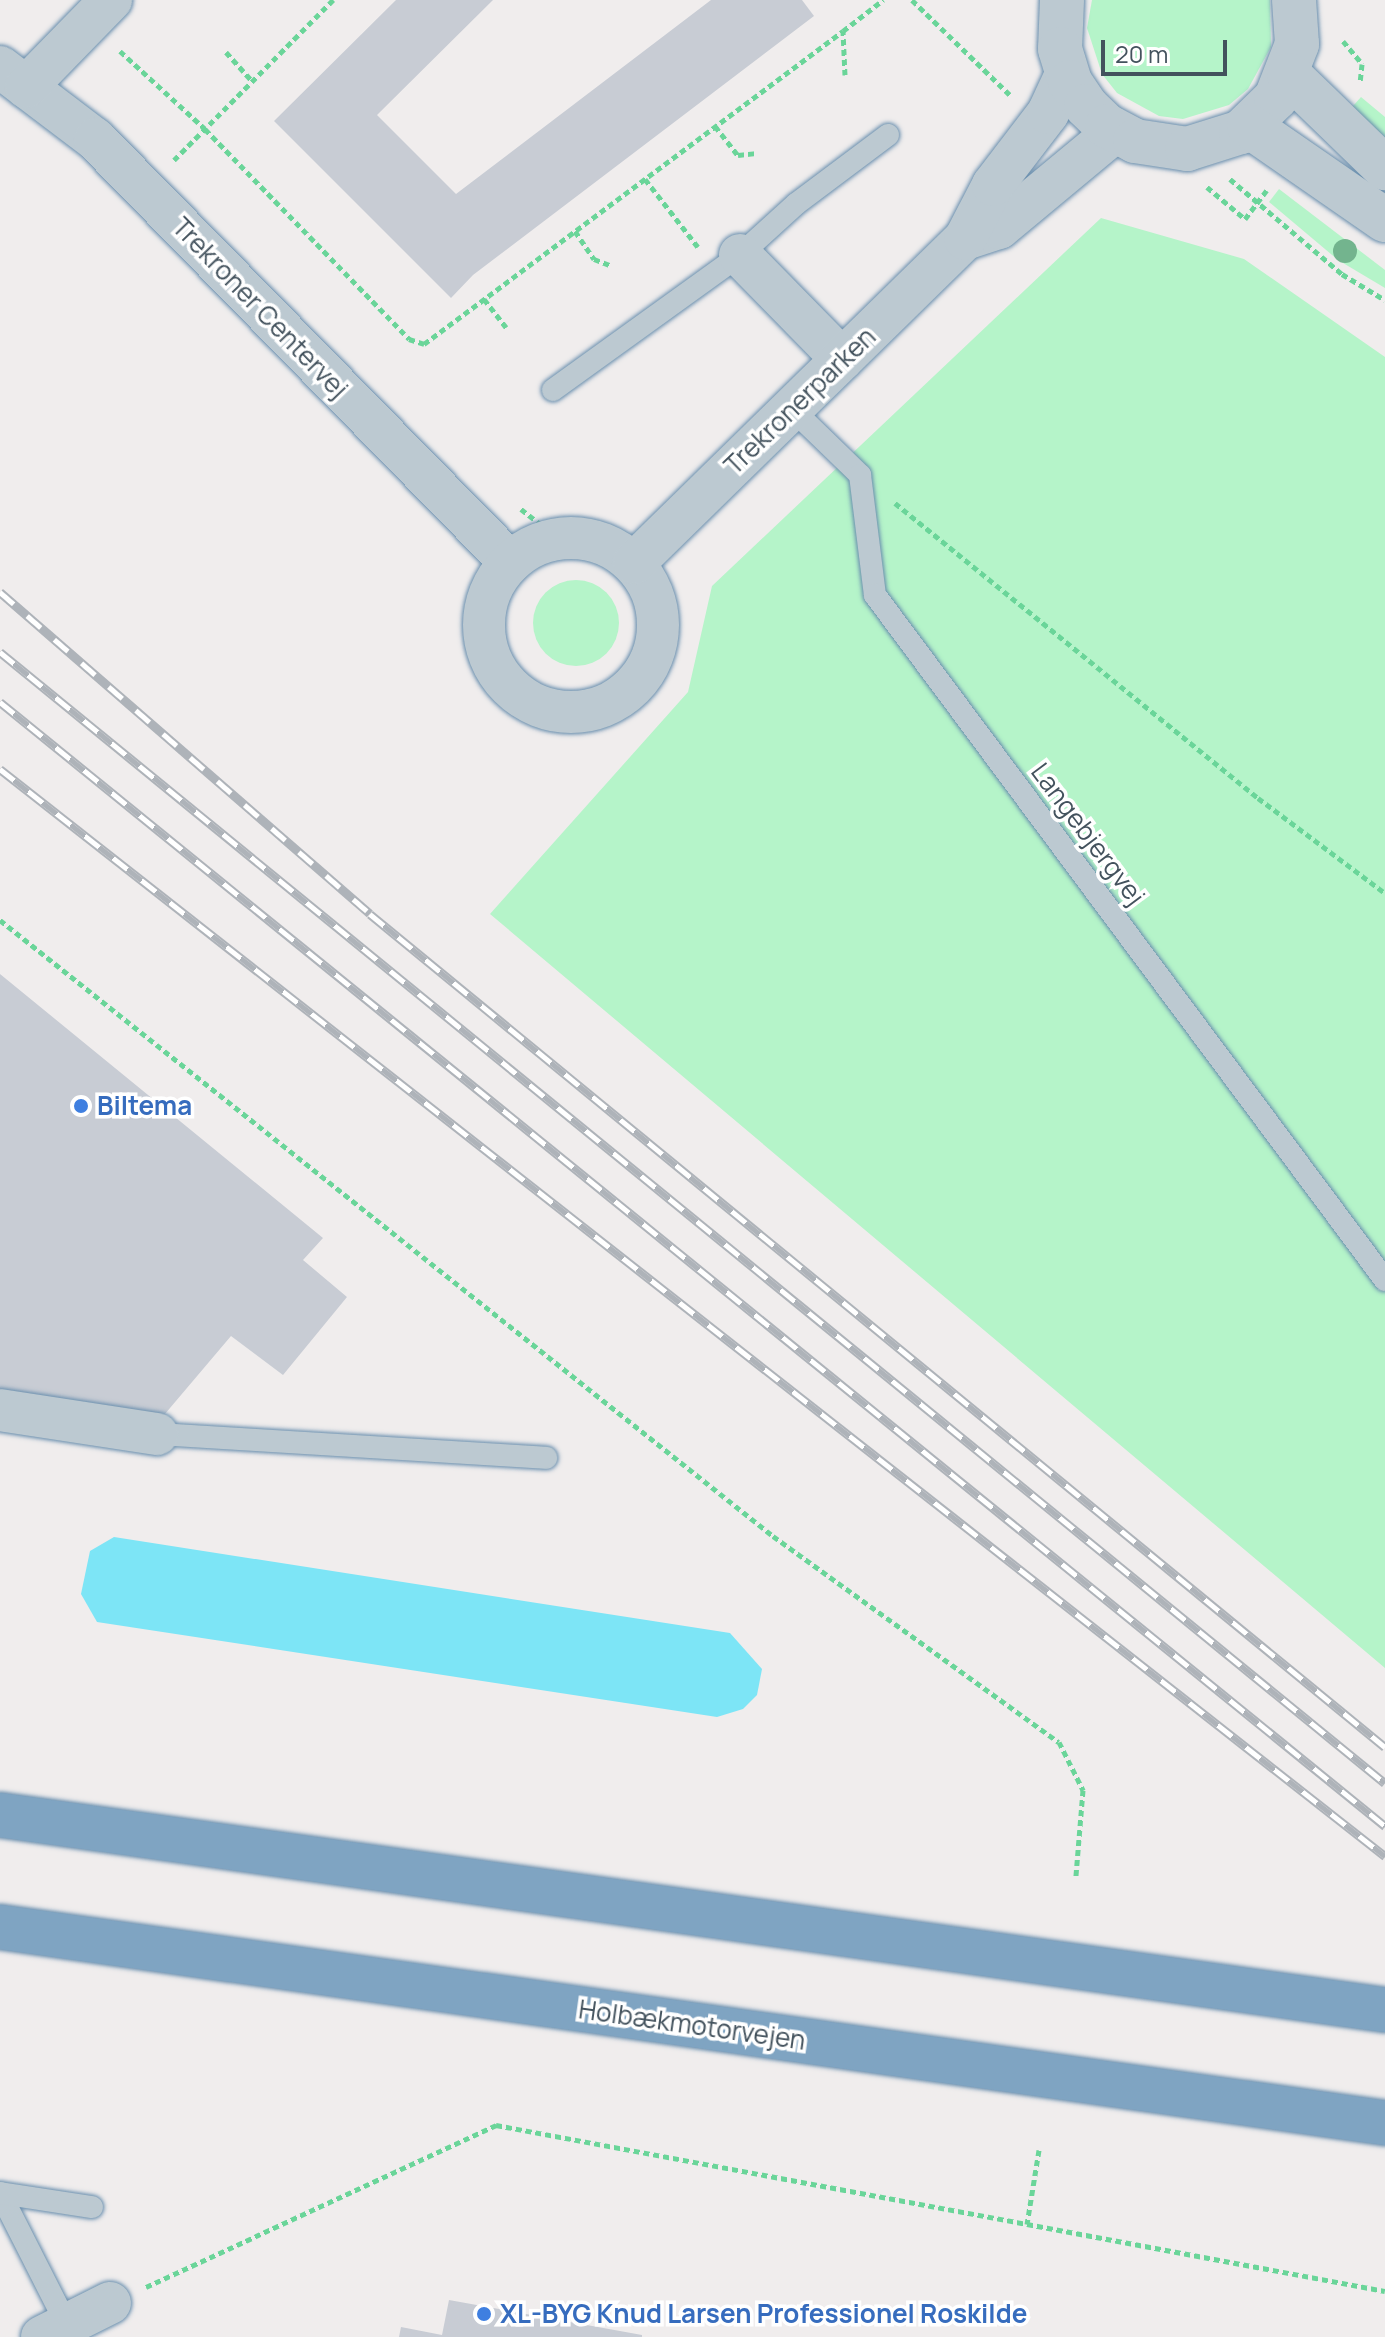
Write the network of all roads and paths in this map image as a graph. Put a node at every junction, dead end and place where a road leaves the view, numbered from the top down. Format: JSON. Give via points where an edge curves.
{"nodes":[{"id":1,"x":333,"y":0,"type":"edge"},
{"id":2,"x":883,"y":0,"type":"edge"},
{"id":3,"x":1062,"y":0,"type":"edge"},
{"id":4,"x":1294,"y":0,"type":"edge"},
{"id":5,"x":100,"y":11,"type":"edge"},
{"id":6,"x":843,"y":31,"type":"junction"},
{"id":7,"x":226,"y":52,"type":"dead end"},
{"id":8,"x":1067,"y":72,"type":"junction"},
{"id":9,"x":845,"y":75,"type":"dead end"},
{"id":10,"x":1289,"y":75,"type":"junction"},
{"id":11,"x":13,"y":77,"type":"edge"},
{"id":12,"x":252,"y":81,"type":"junction"},
{"id":13,"x":715,"y":126,"type":"junction"},
{"id":14,"x":1249,"y":126,"type":"junction"},
{"id":15,"x":205,"y":129,"type":"junction"},
{"id":16,"x":1116,"y":131,"type":"junction"},
{"id":17,"x":888,"y":135,"type":"dead end"},
{"id":18,"x":1197,"y":148,"type":"junction"},
{"id":19,"x":756,"y":153,"type":"dead end"},
{"id":20,"x":1385,"y":168,"type":"edge"},
{"id":21,"x":162,"y":172,"type":"dead end"},
{"id":22,"x":645,"y":179,"type":"junction"},
{"id":23,"x":1385,"y":220,"type":"edge"},
{"id":24,"x":575,"y":231,"type":"junction"},
{"id":25,"x":965,"y":239,"type":"junction"},
{"id":26,"x":729,"y":263,"type":"junction"},
{"id":27,"x":610,"y":265,"type":"dead end"},
{"id":28,"x":484,"y":299,"type":"junction"},
{"id":29,"x":1385,"y":300,"type":"edge"},
{"id":30,"x":506,"y":327,"type":"dead end"},
{"id":31,"x":842,"y":359,"type":"junction"},
{"id":32,"x":553,"y":390,"type":"dead end"},
{"id":33,"x":792,"y":409,"type":"junction"},
{"id":34,"x":860,"y":475,"type":"junction"},
{"id":35,"x":510,"y":562,"type":"junction"},
{"id":36,"x":634,"y":563,"type":"junction"},
{"id":37,"x":1385,"y":893,"type":"edge"},
{"id":38,"x":0,"y":920,"type":"edge"},
{"id":39,"x":1385,"y":1280,"type":"edge"},
{"id":40,"x":0,"y":1410,"type":"edge"},
{"id":41,"x":157,"y":1434,"type":"joint"},
{"id":42,"x":546,"y":1458,"type":"dead end"},
{"id":43,"x":0,"y":1815,"type":"edge"},
{"id":44,"x":1076,"y":1876,"type":"dead end"},
{"id":45,"x":0,"y":1927,"type":"edge"},
{"id":46,"x":1385,"y":2010,"type":"edge"},
{"id":47,"x":1385,"y":2123,"type":"edge"},
{"id":48,"x":1039,"y":2150,"type":"dead end"},
{"id":49,"x":0,"y":2193,"type":"edge"},
{"id":50,"x":92,"y":2207,"type":"dead end"},
{"id":51,"x":1027,"y":2224,"type":"junction"},
{"id":52,"x":1385,"y":2291,"type":"edge"},
{"id":53,"x":110,"y":2303,"type":"joint"},
{"id":54,"x":54,"y":2331,"type":"edge"}],
"edges":[{"from":1,"to":12,"type":"path"},
{"from":2,"to":6,"type":"path"},
{"from":3,"to":8,"type":"street","via":[[1058,33]]},
{"from":4,"to":10,"type":"street","via":[[1298,28]]},
{"from":5,"to":11,"type":"street"},
{"from":5,"to":15,"type":"path"},
{"from":6,"to":9,"type":"path"},
{"from":6,"to":13,"type":"path"},
{"from":7,"to":12,"type":"path"},
{"from":8,"to":16,"type":"street","via":[[1086,106]]},
{"from":8,"to":25,"type":"street","name":"Trekronerparken","via":[[1048,113],[993,185]]},
{"from":10,"to":14,"type":"street"},
{"from":10,"to":20,"type":"street"},
{"from":11,"to":35,"type":"street","name":"Trekroner Centervej","via":[[95,139]]},
{"from":12,"to":15,"type":"path"},
{"from":13,"to":19,"type":"path","via":[[738,155]]},
{"from":13,"to":22,"type":"path"},
{"from":14,"to":18,"type":"street"},
{"from":14,"to":23,"type":"street"},
{"from":15,"to":21,"type":"path"},
{"from":15,"to":28,"type":"path","via":[[409,339],[424,344]]},
{"from":16,"to":18,"type":"street","via":[[1155,147]]},
{"from":16,"to":25,"type":"street","name":"Trekronerparken","via":[[999,228]]},
{"from":17,"to":26,"type":"lane"},
{"from":18,"to":29,"type":"path","via":[[1283,227]]},
{"from":22,"to":24,"type":"path"},
{"from":22,"to":26,"type":"path"},
{"from":24,"to":27,"type":"path","via":[[594,259]]},
{"from":24,"to":28,"type":"path"},
{"from":25,"to":31,"type":"street","name":"Trekronerparken"},
{"from":26,"to":31,"type":"street"},
{"from":26,"to":32,"type":"lane"},
{"from":28,"to":30,"type":"path"},
{"from":31,"to":33,"type":"street","name":"Trekronerparken"},
{"from":33,"to":34,"type":"lane"},
{"from":33,"to":36,"type":"street","name":"Trekronerparken"},
{"from":34,"to":37,"type":"path","via":[[1258,798]]},
{"from":34,"to":39,"type":"lane","name":"Langebjergvej","via":[[875,595]]},
{"from":35,"to":36,"type":"street","via":[[532,546],[572,538],[612,547]]},
{"from":35,"to":36,"type":"street","via":[[485,607],[490,658],[522,698],[571,713],[620,699],[652,659],[658,609]]},
{"from":38,"to":44,"type":"path","via":[[773,1536],[1059,1742],[1083,1790]]},
{"from":40,"to":41,"type":"street"},
{"from":41,"to":42,"type":"lane"},
{"from":43,"to":46,"type":"highway"},
{"from":45,"to":47,"type":"highway","name":"Holbækmotorvejen"},
{"from":48,"to":51,"type":"path"},
{"from":49,"to":50,"type":"lane"},
{"from":49,"to":54,"type":"lane"},
{"from":51,"to":52,"type":"path"},
{"from":51,"to":53,"type":"path","via":[[496,2125]]},
{"from":53,"to":54,"type":"street"}]}
